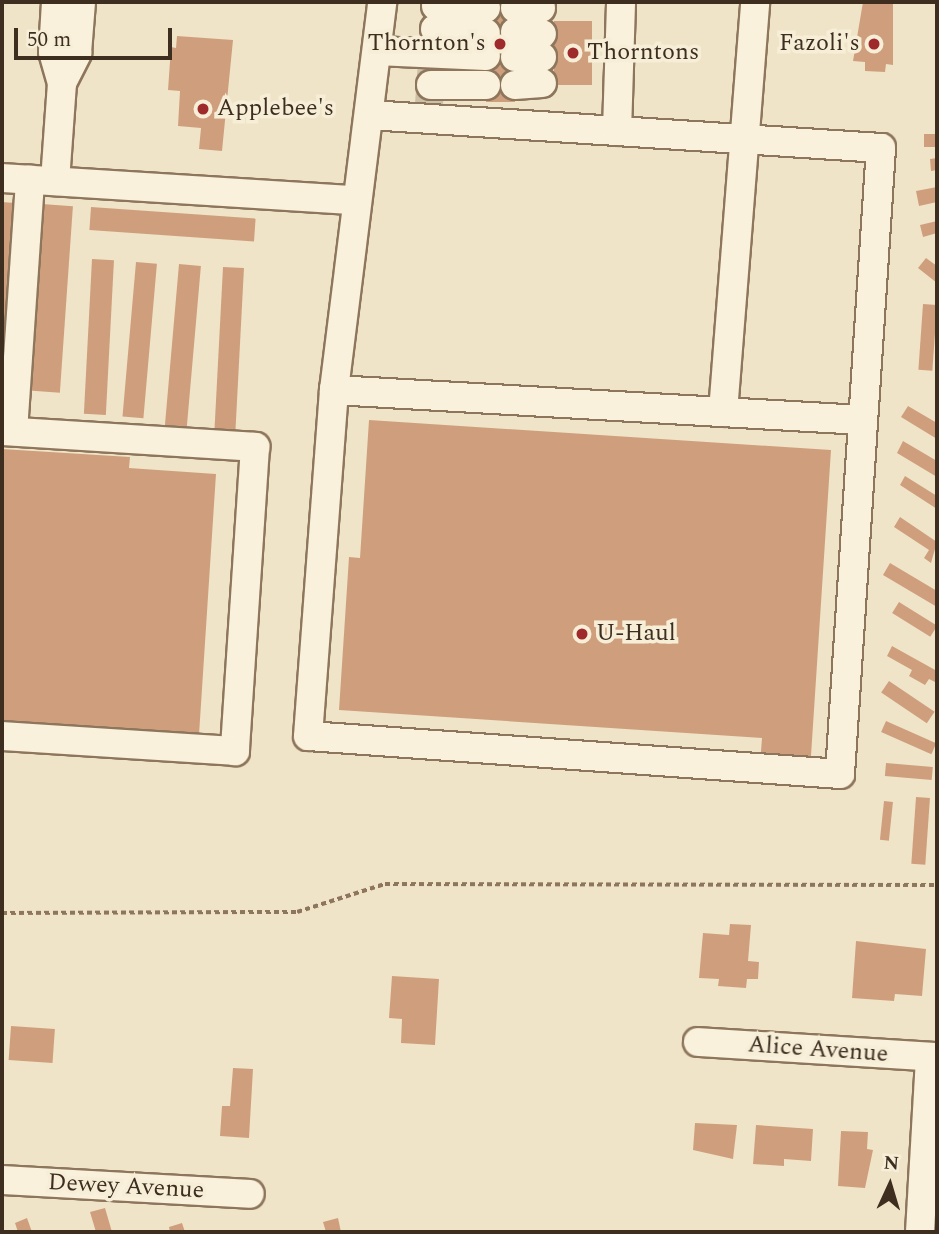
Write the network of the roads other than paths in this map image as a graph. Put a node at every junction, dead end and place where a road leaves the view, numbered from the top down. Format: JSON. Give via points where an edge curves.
{"nodes":[{"id":1,"x":56,"y":2,"type":"edge"},
{"id":2,"x":81,"y":2,"type":"edge"},
{"id":3,"x":382,"y":2,"type":"edge"},
{"id":4,"x":621,"y":2,"type":"edge"},
{"id":5,"x":755,"y":2,"type":"edge"},
{"id":6,"x":435,"y":17,"type":"dead end"},
{"id":7,"x":377,"y":51,"type":"junction"},
{"id":8,"x":62,"y":83,"type":"junction"},
{"id":9,"x":431,"y":85,"type":"dead end"},
{"id":10,"x":485,"y":85,"type":"dead end"},
{"id":11,"x":369,"y":115,"type":"junction"},
{"id":12,"x":617,"y":131,"type":"junction"},
{"id":13,"x":743,"y":139,"type":"junction"},
{"id":14,"x":2,"y":178,"type":"edge"},
{"id":15,"x":42,"y":181,"type":"junction"},
{"id":16,"x":356,"y":200,"type":"junction"},
{"id":17,"x":334,"y":390,"type":"junction"},
{"id":18,"x":723,"y":412,"type":"junction"},
{"id":19,"x":863,"y":420,"type":"junction"},
{"id":20,"x":7,"y":431,"type":"edge"},
{"id":21,"x":2,"y":736,"type":"edge"},
{"id":22,"x":698,"y":1042,"type":"dead end"},
{"id":23,"x":934,"y":1057,"type":"edge"},
{"id":24,"x":2,"y":1180,"type":"edge"},
{"id":25,"x":250,"y":1194,"type":"dead end"},
{"id":26,"x":920,"y":1232,"type":"edge"}],
"edges":[{"from":1,"to":8,"type":"street","via":[[53,52]]},
{"from":2,"to":8,"type":"street","via":[[77,52]]},
{"from":3,"to":7,"type":"street"},
{"from":4,"to":12,"type":"street"},
{"from":5,"to":13,"type":"street"},
{"from":6,"to":7,"type":"street","via":[[486,32]]},
{"from":7,"to":11,"type":"street"},
{"from":8,"to":15,"type":"street"},
{"from":9,"to":10,"type":"street"},
{"from":11,"to":12,"type":"street"},
{"from":11,"to":16,"type":"street"},
{"from":12,"to":13,"type":"street"},
{"from":13,"to":18,"type":"street"},
{"from":13,"to":19,"type":"street","via":[[881,148]]},
{"from":14,"to":15,"type":"street"},
{"from":15,"to":16,"type":"street"},
{"from":15,"to":20,"type":"street"},
{"from":16,"to":17,"type":"street"},
{"from":17,"to":18,"type":"street"},
{"from":17,"to":19,"type":"street","via":[[308,736],[840,774]]},
{"from":18,"to":19,"type":"street"},
{"from":20,"to":21,"type":"street","via":[[255,447],[235,751]]},
{"from":22,"to":23,"type":"street","name":"Alice Avenue"},
{"from":23,"to":26,"type":"street"},
{"from":24,"to":25,"type":"street","name":"Dewey Avenue"}]}
